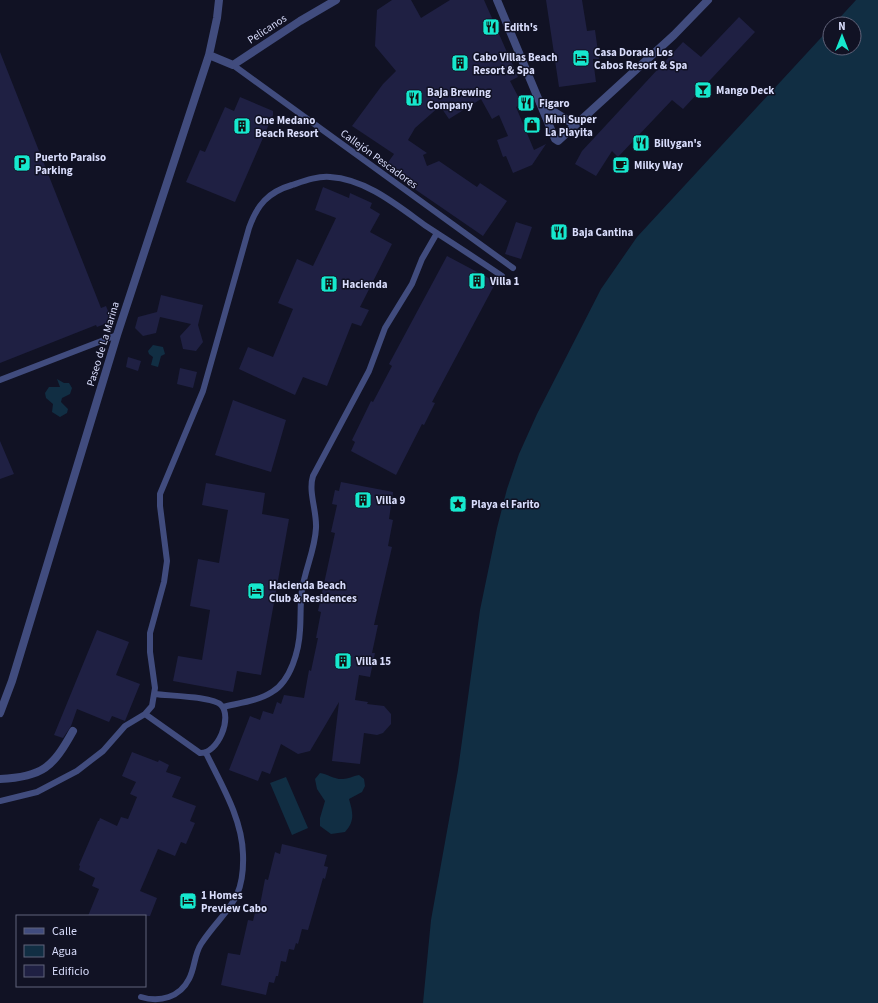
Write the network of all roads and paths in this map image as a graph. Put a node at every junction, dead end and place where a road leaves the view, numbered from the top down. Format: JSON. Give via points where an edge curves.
{"nodes":[{"id":1,"x":219,"y":0,"type":"edge"},
{"id":2,"x":336,"y":0,"type":"edge"},
{"id":3,"x":498,"y":0,"type":"edge"},
{"id":4,"x":708,"y":0,"type":"edge"},
{"id":5,"x":210,"y":55,"type":"junction"},
{"id":6,"x":233,"y":65,"type":"junction"},
{"id":7,"x":540,"y":103,"type":"junction"},
{"id":8,"x":575,"y":125,"type":"junction"},
{"id":9,"x":437,"y":233,"type":"junction"},
{"id":10,"x":513,"y":268,"type":"dead end"},
{"id":11,"x":502,"y":276,"type":"dead end"},
{"id":12,"x":117,"y":335,"type":"junction"},
{"id":13,"x":0,"y":380,"type":"edge"},
{"id":14,"x":155,"y":694,"type":"junction"},
{"id":15,"x":3,"y":696,"type":"edge"},
{"id":16,"x":223,"y":707,"type":"junction"},
{"id":17,"x":0,"y":713,"type":"edge"},
{"id":18,"x":145,"y":714,"type":"junction"},
{"id":19,"x":73,"y":731,"type":"dead end"},
{"id":20,"x":206,"y":753,"type":"junction"},
{"id":21,"x":0,"y":779,"type":"edge"},
{"id":22,"x":0,"y":801,"type":"edge"},
{"id":23,"x":141,"y":997,"type":"dead end"}],
"edges":[{"from":1,"to":5,"type":"street","name":"Paseo de La Marina"},
{"from":2,"to":6,"type":"street","name":"Pelicanos"},
{"from":3,"to":7,"type":"street"},
{"from":4,"to":8,"type":"street","via":[[674,35]]},
{"from":5,"to":6,"type":"street"},
{"from":5,"to":12,"type":"street","name":"Paseo de La Marina"},
{"from":6,"to":10,"type":"lane","name":"Callejón Pescadores"},
{"from":7,"to":8,"type":"street"},
{"from":7,"to":8,"type":"street","via":[[558,141]]},
{"from":9,"to":11,"type":"lane"},
{"from":9,"to":14,"type":"lane","via":[[371,190],[336,178],[317,178],[287,186],[270,194],[258,207],[249,228],[203,391],[160,494],[167,560],[164,582],[150,633]]},
{"from":9,"to":16,"type":"lane","via":[[422,258],[412,284],[385,328],[369,371],[313,476],[315,538],[302,590],[299,638],[290,669],[283,682],[271,693],[251,701]]},
{"from":12,"to":13,"type":"lane"},
{"from":12,"to":15,"type":"street","name":"Paseo de La Marina"},
{"from":14,"to":16,"type":"lane","via":[[212,700]]},
{"from":14,"to":18,"type":"lane","via":[[152,706]]},
{"from":15,"to":17,"type":"street","name":"Paseo de La Marina"},
{"from":16,"to":20,"type":"lane","via":[[225,719],[222,734],[214,747]]},
{"from":18,"to":20,"type":"lane","via":[[193,750]]},
{"from":18,"to":22,"type":"lane","via":[[125,726],[103,751],[77,771],[37,792]]},
{"from":19,"to":21,"type":"street","via":[[60,755],[50,765],[24,776]]},
{"from":20,"to":23,"type":"lane","via":[[231,805],[241,834],[244,862],[240,888],[232,906],[199,948],[190,978],[182,990],[160,1000]]}]}
